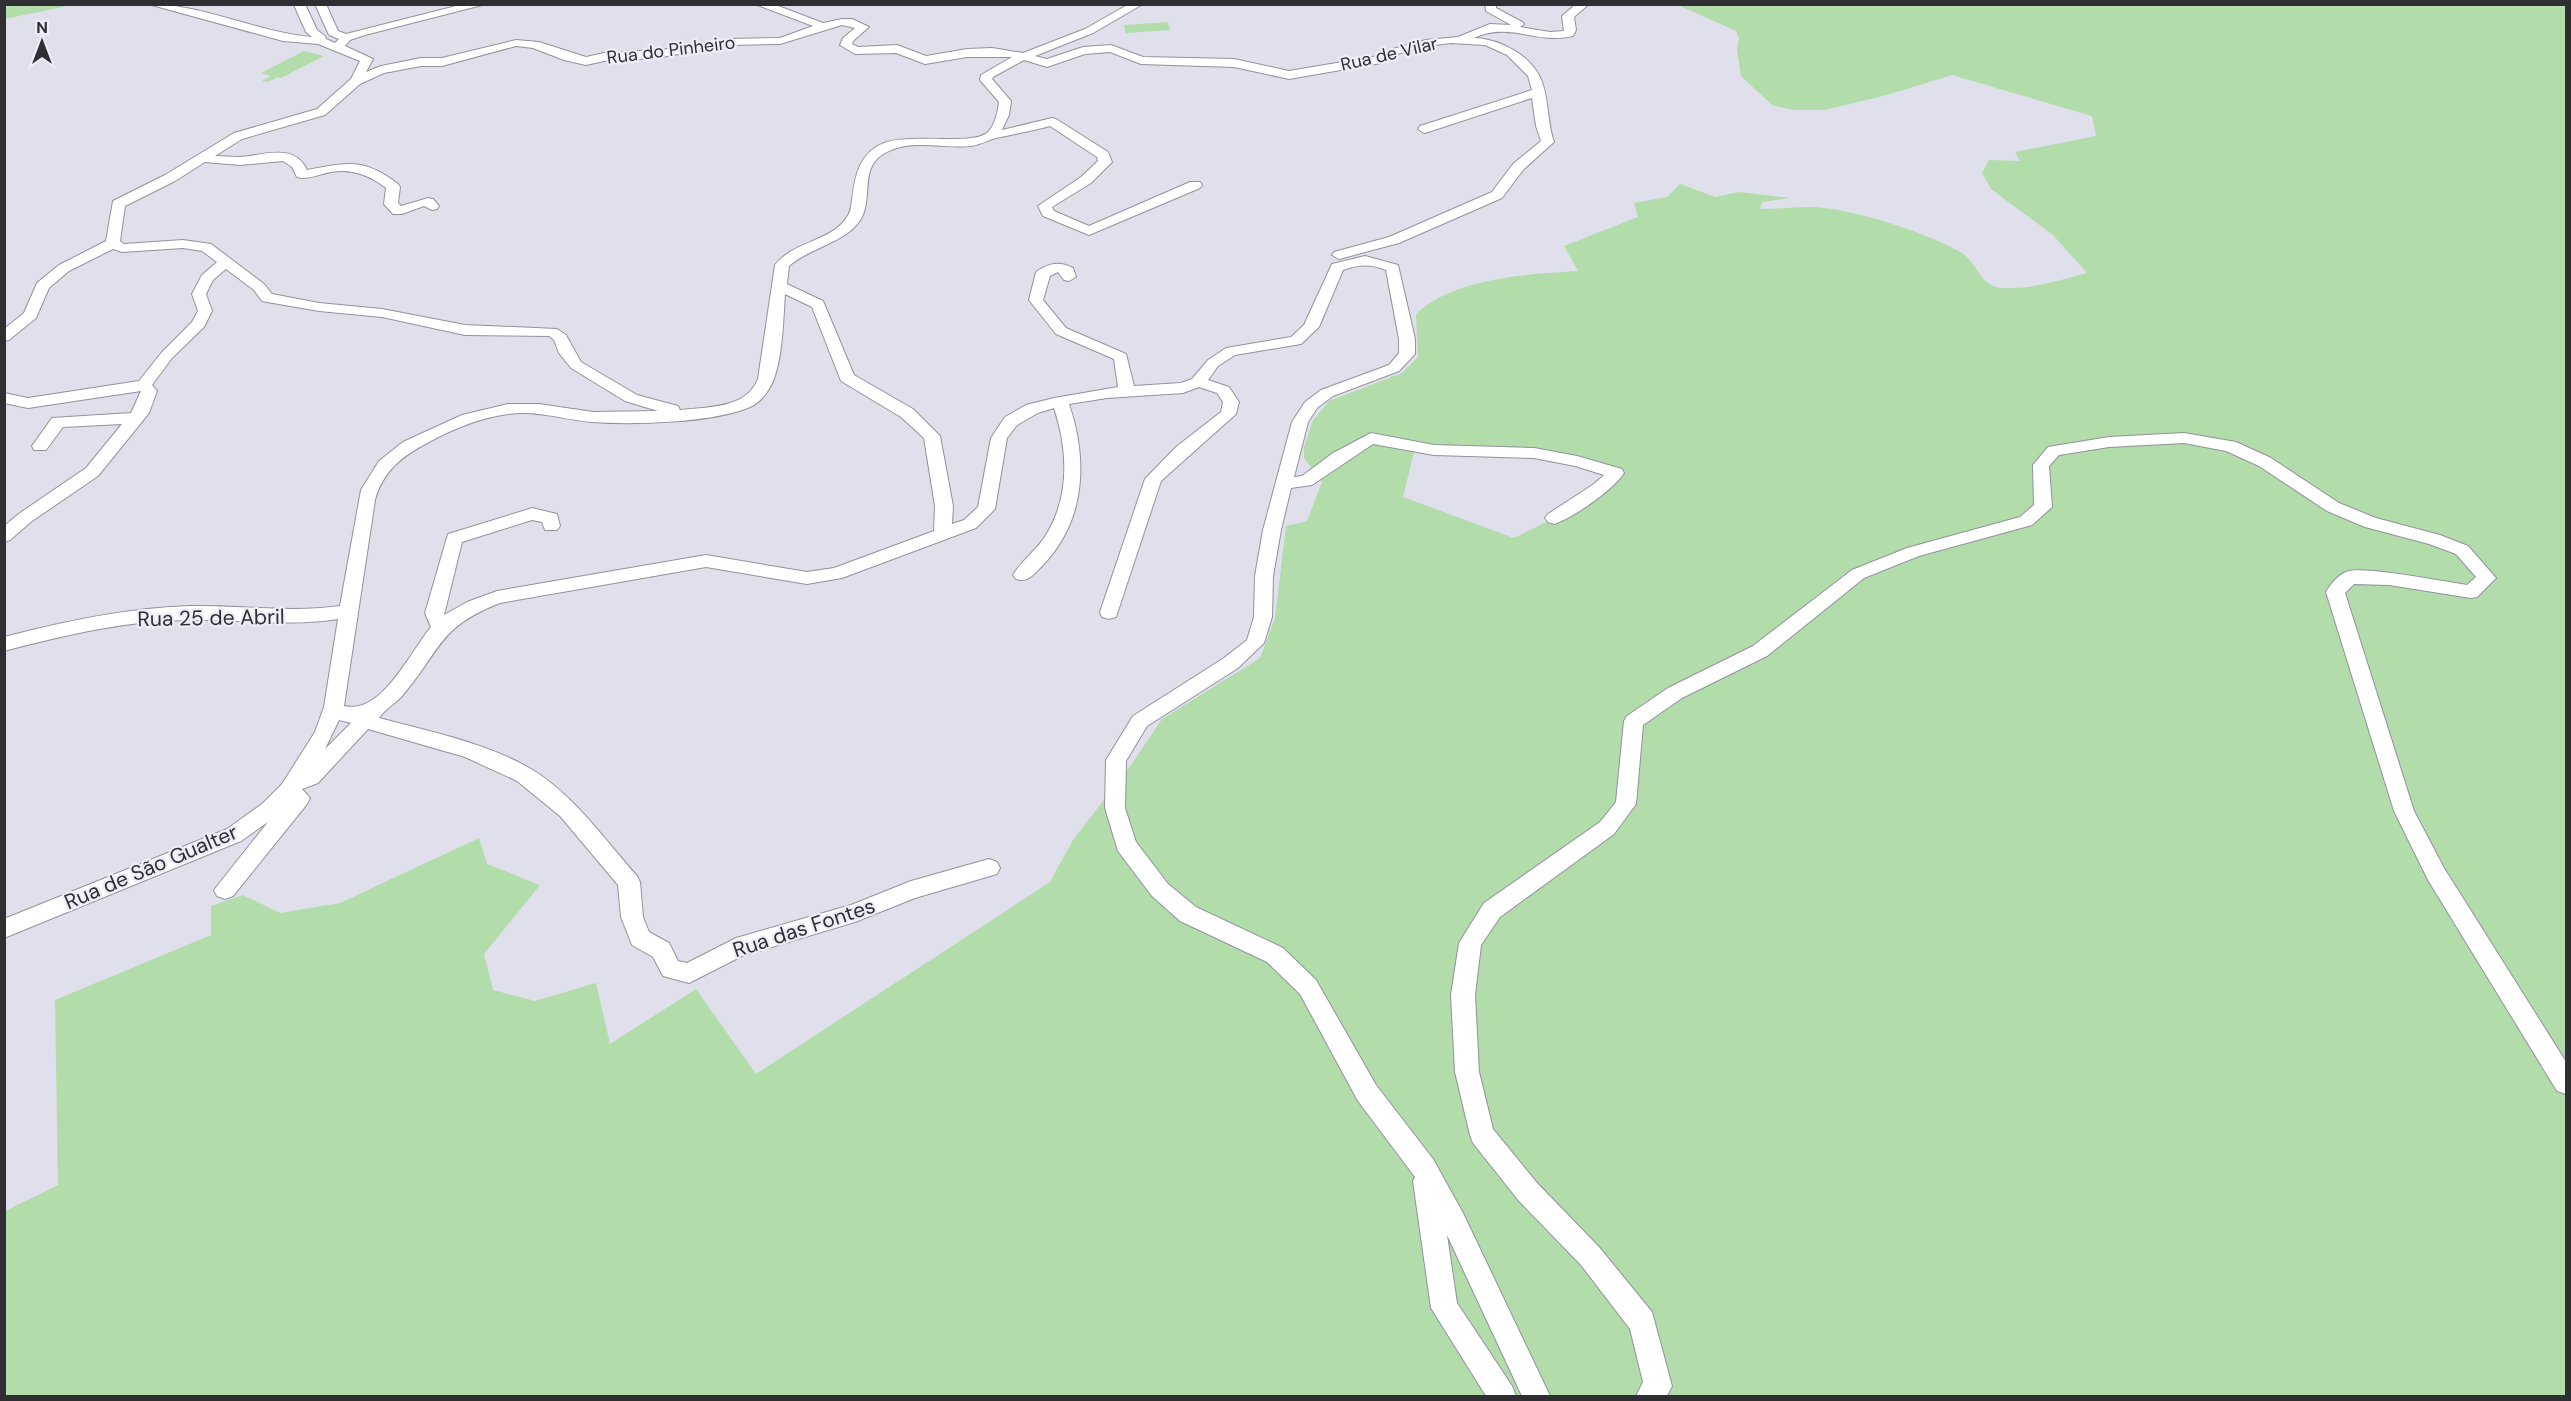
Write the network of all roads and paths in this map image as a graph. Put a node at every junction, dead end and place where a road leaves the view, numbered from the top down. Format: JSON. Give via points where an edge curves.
{"nodes":[{"id":1,"x":153,"y":4,"type":"edge"},
{"id":2,"x":481,"y":4,"type":"edge"},
{"id":3,"x":760,"y":4,"type":"edge"},
{"id":4,"x":1138,"y":4,"type":"edge"},
{"id":5,"x":1491,"y":4,"type":"edge"},
{"id":6,"x":1584,"y":4,"type":"edge"},
{"id":7,"x":300,"y":5,"type":"edge"},
{"id":8,"x":459,"y":7,"type":"edge"},
{"id":9,"x":322,"y":9,"type":"edge"},
{"id":10,"x":306,"y":17,"type":"junction"},
{"id":11,"x":820,"y":26,"type":"junction"},
{"id":12,"x":1544,"y":35,"type":"junction"},
{"id":13,"x":1451,"y":40,"type":"junction"},
{"id":14,"x":320,"y":41,"type":"junction"},
{"id":15,"x":342,"y":43,"type":"junction"},
{"id":16,"x":1032,"y":53,"type":"junction"},
{"id":17,"x":366,"y":61,"type":"junction"},
{"id":18,"x":381,"y":70,"type":"junction"},
{"id":19,"x":356,"y":81,"type":"junction"},
{"id":20,"x":1538,"y":94,"type":"junction"},
{"id":21,"x":1424,"y":129,"type":"dead end"},
{"id":22,"x":994,"y":134,"type":"junction"},
{"id":23,"x":202,"y":159,"type":"junction"},
{"id":24,"x":1195,"y":185,"type":"dead end"},
{"id":25,"x":432,"y":206,"type":"dead end"},
{"id":26,"x":113,"y":243,"type":"junction"},
{"id":27,"x":226,"y":261,"type":"junction"},
{"id":28,"x":1069,"y":277,"type":"dead end"},
{"id":29,"x":778,"y":285,"type":"junction"},
{"id":30,"x":1325,"y":292,"type":"junction"},
{"id":31,"x":4,"y":337,"type":"edge"},
{"id":32,"x":1198,"y":382,"type":"junction"},
{"id":33,"x":144,"y":385,"type":"junction"},
{"id":34,"x":1127,"y":392,"type":"junction"},
{"id":35,"x":4,"y":398,"type":"edge"},
{"id":36,"x":1060,"y":401,"type":"junction"},
{"id":37,"x":28,"y":403,"type":"junction"},
{"id":38,"x":4,"y":413,"type":"edge"},
{"id":39,"x":680,"y":414,"type":"junction"},
{"id":40,"x":136,"y":418,"type":"junction"},
{"id":41,"x":40,"y":446,"type":"dead end"},
{"id":42,"x":1284,"y":483,"type":"junction"},
{"id":43,"x":1554,"y":518,"type":"dead end"},
{"id":44,"x":551,"y":526,"type":"dead end"},
{"id":45,"x":943,"y":534,"type":"junction"},
{"id":46,"x":4,"y":536,"type":"edge"},
{"id":47,"x":1022,"y":575,"type":"dead end"},
{"id":48,"x":348,"y":611,"type":"junction"},
{"id":49,"x":1109,"y":612,"type":"dead end"},
{"id":50,"x":441,"y":628,"type":"junction"},
{"id":51,"x":4,"y":644,"type":"edge"},
{"id":52,"x":357,"y":719,"type":"junction"},
{"id":53,"x":289,"y":790,"type":"junction"},
{"id":54,"x":989,"y":868,"type":"dead end"},
{"id":55,"x":225,"y":890,"type":"dead end"},
{"id":56,"x":4,"y":929,"type":"edge"},
{"id":57,"x":2566,"y":1083,"type":"edge"},
{"id":58,"x":1424,"y":1168,"type":"junction"},
{"id":59,"x":1502,"y":1396,"type":"edge"},
{"id":60,"x":1536,"y":1396,"type":"edge"},
{"id":61,"x":1650,"y":1396,"type":"edge"}],
"edges":[{"from":1,"to":14,"type":"street","via":[[283,38]]},
{"from":2,"to":8,"type":"street"},
{"from":3,"to":11,"type":"street"},
{"from":4,"to":16,"type":"street","via":[[1104,25]]},
{"from":5,"to":12,"type":"street","via":[[1495,14]]},
{"from":6,"to":12,"type":"street","via":[[1568,16],[1569,34]]},
{"from":7,"to":10,"type":"street"},
{"from":8,"to":15,"type":"street","via":[[361,32]]},
{"from":9,"to":10,"type":"street"},
{"from":9,"to":15,"type":"street"},
{"from":10,"to":14,"type":"street"},
{"from":11,"to":16,"type":"street","name":"Rua de Vilar","via":[[856,23],[863,27],[846,45],[855,50],[897,48],[925,60],[992,52]]},
{"from":11,"to":18,"type":"street","name":"Rua do Pinheiro","via":[[781,41],[731,41],[662,55],[590,61],[525,42],[441,62]]},
{"from":12,"to":13,"type":"street","via":[[1496,27]]},
{"from":13,"to":16,"type":"street","name":"Rua de Vilar","via":[[1406,48],[1381,59],[1289,75],[1234,63],[1141,60],[1111,48],[1083,51],[1047,63],[1039,62]]},
{"from":13,"to":20,"type":"street","name":"Rua de Vilar","via":[[1486,42],[1511,53],[1533,75]]},
{"from":14,"to":15,"type":"street"},
{"from":15,"to":17,"type":"street"},
{"from":16,"to":22,"type":"street","via":[[987,75],[986,80],[1005,101]]},
{"from":17,"to":18,"type":"street"},
{"from":17,"to":19,"type":"street"},
{"from":18,"to":19,"type":"street","name":"Rua do Pinheiro"},
{"from":19,"to":23,"type":"street","via":[[321,112],[238,135]]},
{"from":20,"to":21,"type":"street"},
{"from":20,"to":30,"type":"street","name":"Rua de Vilar","via":[[1548,142],[1518,167],[1497,195],[1394,240],[1332,258],[1319,276]]},
{"from":22,"to":24,"type":"street","via":[[1052,122],[1103,156],[1105,162],[1086,180],[1045,206],[1048,213],[1089,231]]},
{"from":22,"to":29,"type":"street","via":[[964,142],[914,140],[880,150],[866,160],[857,213],[846,228],[792,254],[782,265]]},
{"from":23,"to":25,"type":"street","via":[[283,157],[299,164],[302,174],[347,166],[393,187],[391,204],[398,211],[422,202]]},
{"from":23,"to":26,"type":"street","via":[[118,204]]},
{"from":26,"to":27,"type":"street","via":[[122,248],[183,244],[206,247]]},
{"from":26,"to":31,"type":"street","via":[[64,268],[42,286],[31,315]]},
{"from":27,"to":33,"type":"street","via":[[207,278],[199,294],[205,311],[199,324],[167,355]]},
{"from":27,"to":39,"type":"street","via":[[260,287],[267,298],[382,313],[465,330],[552,332],[561,338],[576,365],[631,398]]},
{"from":28,"to":34,"type":"street","via":[[1068,271],[1052,267],[1041,275],[1036,300],[1061,331],[1121,357]]},
{"from":29,"to":39,"type":"street","via":[[765,384],[747,403]]},
{"from":29,"to":45,"type":"street","via":[[818,304],[847,378],[907,413],[932,436],[944,506]]},
{"from":30,"to":32,"type":"street","via":[[1311,327],[1296,341],[1231,351],[1213,363]]},
{"from":30,"to":42,"type":"street","via":[[1336,267],[1352,261],[1374,260],[1393,268],[1407,354],[1394,368],[1327,393],[1311,405],[1300,422]]},
{"from":32,"to":34,"type":"street","name":"Rua de São Gualter","via":[[1183,388]]},
{"from":32,"to":49,"type":"street","via":[[1223,390],[1231,402],[1228,414],[1153,479]]},
{"from":33,"to":37,"type":"street"},
{"from":33,"to":40,"type":"street","via":[[150,391]]},
{"from":34,"to":36,"type":"street","name":"Rua de São Gualter"},
{"from":35,"to":37,"type":"street"},
{"from":36,"to":45,"type":"street","name":"Rua de São Gualter","via":[[1032,409],[1011,422],[999,438],[986,509],[970,525]]},
{"from":36,"to":47,"type":"street","via":[[1073,451],[1068,507],[1052,543]]},
{"from":37,"to":38,"type":"street"},
{"from":39,"to":48,"type":"street","via":[[591,417],[519,408],[478,416],[404,448],[387,460],[369,489]]},
{"from":40,"to":41,"type":"street","via":[[58,422]]},
{"from":40,"to":46,"type":"street","via":[[92,472]]},
{"from":42,"to":43,"type":"street","via":[[1306,481],[1371,438],[1434,450],[1534,453],[1616,473]]},
{"from":42,"to":58,"type":"street","via":[[1272,530],[1264,576],[1263,617],[1255,643],[1231,663],[1140,721],[1116,760],[1115,808],[1126,845],[1160,890],[1188,914],[1275,955],[1308,987],[1367,1094]]},
{"from":44,"to":50,"type":"street","via":[[551,518],[531,514],[453,538],[434,613]]},
{"from":45,"to":50,"type":"street","name":"Rua de São Gualter","via":[[836,574],[807,578],[706,561],[497,597],[467,608]]},
{"from":48,"to":51,"type":"street","name":"Rua 25 de Abril","via":[[310,617],[189,614],[137,618],[74,626]]},
{"from":48,"to":52,"type":"street"},
{"from":50,"to":52,"type":"street","name":"Rua de São Gualter","via":[[395,693]]},
{"from":52,"to":53,"type":"street","name":"Rua de São Gualter","via":[[311,777]]},
{"from":52,"to":54,"type":"street","name":"Rua das Fontes","via":[[471,751],[524,775],[567,810],[629,882],[632,916],[640,938],[661,950],[671,969],[689,973],[736,948]]},
{"from":53,"to":55,"type":"street","via":[[300,798]]},
{"from":53,"to":56,"type":"street","name":"Rua de São Gualter","via":[[234,835]]},
{"from":57,"to":61,"type":"street","via":[[2436,874],[2404,811],[2335,592],[2350,577],[2471,592],[2487,578],[2462,550],[2371,523],[2333,507],[2265,462],[2230,446],[2184,438],[2109,442],[2054,451],[2041,465],[2043,507],[2026,521],[1913,552],[1858,574],[1760,651],[1675,693],[1634,721],[1626,804],[1607,828],[1492,910],[1470,943],[1463,995],[1467,1072],[1482,1135],[1528,1192],[1590,1256],[1642,1322],[1658,1386]]},
{"from":58,"to":59,"type":"street","via":[[1444,1308]]},
{"from":58,"to":60,"type":"street","via":[[1459,1232]]}]}
